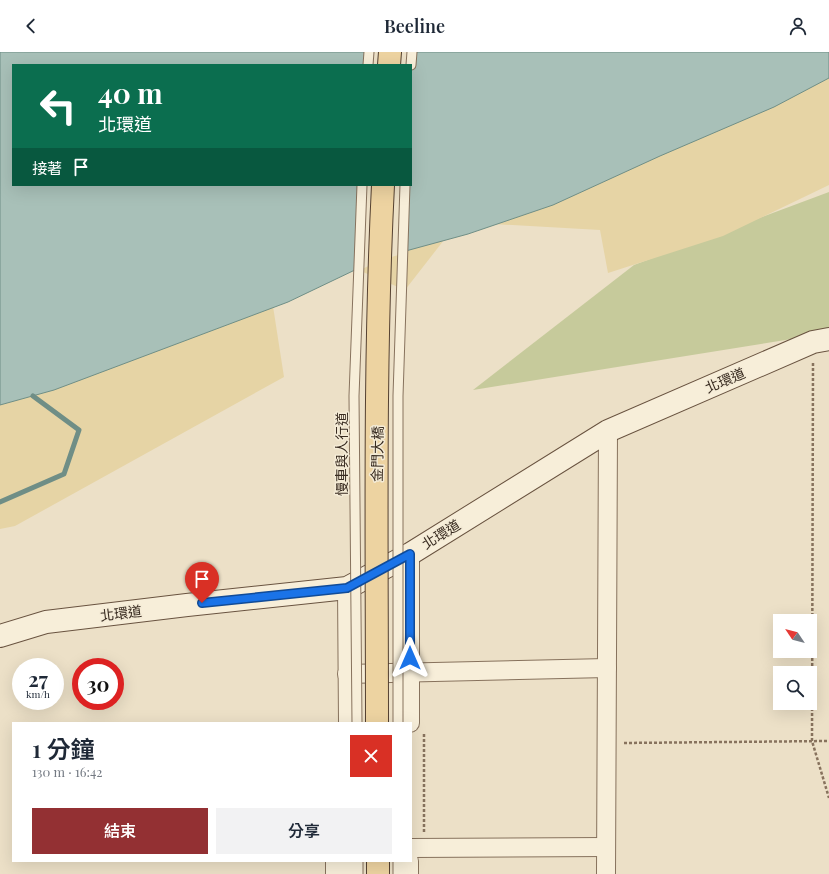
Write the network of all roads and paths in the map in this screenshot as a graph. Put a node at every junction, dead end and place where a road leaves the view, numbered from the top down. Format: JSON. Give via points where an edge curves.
{"nodes":[{"id":1,"x":369,"y":52,"type":"edge"},
{"id":2,"x":390,"y":52,"type":"edge"},
{"id":3,"x":412,"y":52,"type":"edge"},
{"id":4,"x":368,"y":64,"type":"edge"},
{"id":5,"x":389,"y":64,"type":"edge"},
{"id":6,"x":411,"y":64,"type":"edge"},
{"id":7,"x":362,"y":186,"type":"edge"},
{"id":8,"x":383,"y":186,"type":"edge"},
{"id":9,"x":405,"y":186,"type":"edge"},
{"id":10,"x":821,"y":340,"type":"edge"},
{"id":11,"x":608,"y":431,"type":"junction"},
{"id":12,"x":410,"y":554,"type":"junction"},
{"id":13,"x":341,"y":589,"type":"junction"},
{"id":14,"x":0,"y":636,"type":"edge"},
{"id":15,"x":607,"y":668,"type":"junction"},
{"id":16,"x":410,"y":672,"type":"junction"},
{"id":17,"x":347,"y":674,"type":"junction"},
{"id":18,"x":335,"y":722,"type":"edge"},
{"id":19,"x":348,"y":722,"type":"edge"},
{"id":20,"x":357,"y":722,"type":"edge"},
{"id":21,"x":377,"y":722,"type":"edge"},
{"id":22,"x":398,"y":722,"type":"edge"},
{"id":23,"x":410,"y":722,"type":"edge"},
{"id":24,"x":812,"y":741,"type":"junction"},
{"id":25,"x":829,"y":741,"type":"edge"},
{"id":26,"x":607,"y":743,"type":"junction"},
{"id":27,"x":829,"y":798,"type":"edge"},
{"id":28,"x":606,"y":847,"type":"junction"},
{"id":29,"x":412,"y":848,"type":"edge"},
{"id":30,"x":335,"y":862,"type":"edge"},
{"id":31,"x":348,"y":862,"type":"edge"},
{"id":32,"x":358,"y":862,"type":"edge"},
{"id":33,"x":378,"y":862,"type":"edge"},
{"id":34,"x":398,"y":862,"type":"edge"},
{"id":35,"x":409,"y":862,"type":"edge"},
{"id":36,"x":335,"y":874,"type":"edge"},
{"id":37,"x":348,"y":874,"type":"edge"},
{"id":38,"x":358,"y":874,"type":"edge"},
{"id":39,"x":378,"y":874,"type":"edge"},
{"id":40,"x":398,"y":874,"type":"edge"},
{"id":41,"x":409,"y":874,"type":"edge"},
{"id":42,"x":606,"y":874,"type":"edge"}],
"edges":[{"from":1,"to":4,"type":"lane"},
{"from":2,"to":5,"type":"main road"},
{"from":3,"to":6,"type":"lane"},
{"from":7,"to":20,"type":"lane","name":"慢車與人行道","bridge":true,"via":[[354,396]]},
{"from":8,"to":21,"type":"main road","name":"金門大橋","bridge":true,"via":[[378,349]]},
{"from":9,"to":22,"type":"lane","bridge":true,"via":[[398,396]]},
{"from":10,"to":11,"type":"street","name":"北環道"},
{"from":10,"to":24,"type":"path"},
{"from":11,"to":12,"type":"street","name":"北環道"},
{"from":11,"to":15,"type":"street"},
{"from":12,"to":13,"type":"street","name":"北環道"},
{"from":12,"to":16,"type":"street"},
{"from":13,"to":14,"type":"street","name":"北環道","via":[[46,622]]},
{"from":13,"to":17,"type":"street"},
{"from":13,"to":18,"type":"street"},
{"from":15,"to":16,"type":"street"},
{"from":15,"to":26,"type":"street"},
{"from":16,"to":17,"type":"street"},
{"from":16,"to":23,"type":"street"},
{"from":17,"to":19,"type":"street"},
{"from":24,"to":25,"type":"path"},
{"from":24,"to":26,"type":"path"},
{"from":24,"to":27,"type":"path"},
{"from":26,"to":28,"type":"street"},
{"from":28,"to":29,"type":"street"},
{"from":28,"to":42,"type":"street"},
{"from":30,"to":36,"type":"street"},
{"from":31,"to":37,"type":"street"},
{"from":32,"to":38,"type":"lane"},
{"from":33,"to":39,"type":"main road"},
{"from":34,"to":40,"type":"lane"},
{"from":35,"to":41,"type":"street"}]}
